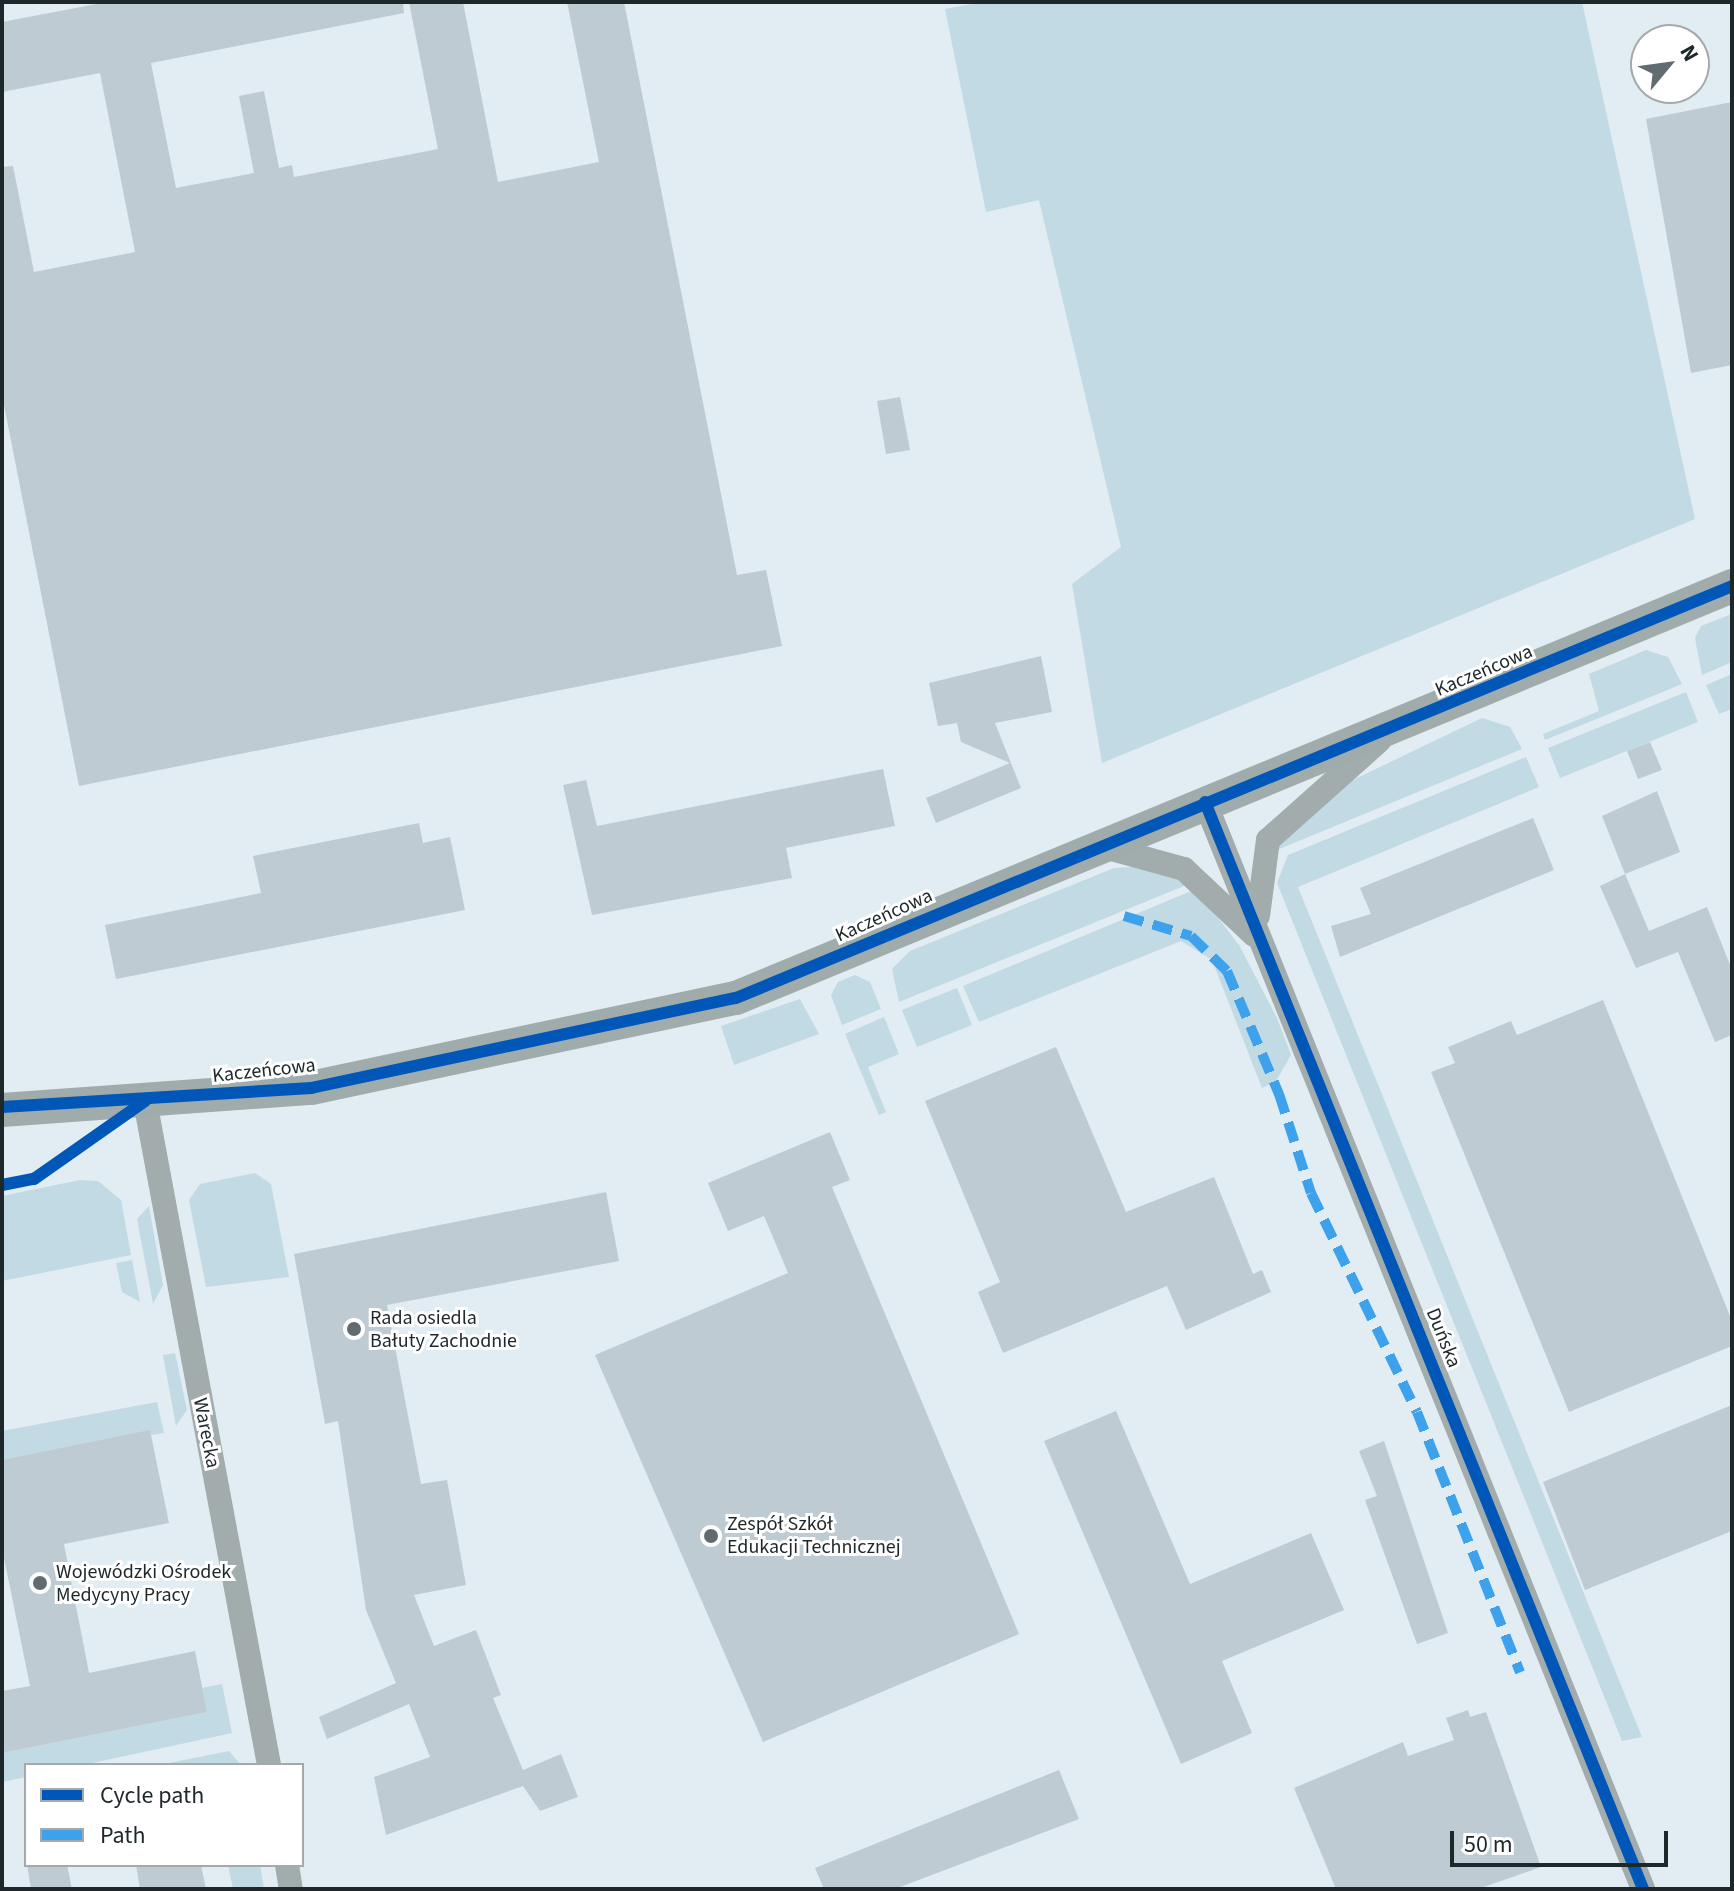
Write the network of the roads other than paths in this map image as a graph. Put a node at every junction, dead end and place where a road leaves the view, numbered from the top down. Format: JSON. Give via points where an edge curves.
{"nodes":[{"id":1,"x":1732,"y":586,"type":"edge"},
{"id":2,"x":1389,"y":733,"type":"junction"},
{"id":3,"x":1205,"y":802,"type":"junction"},
{"id":4,"x":1099,"y":846,"type":"junction"},
{"id":5,"x":1261,"y":942,"type":"junction"},
{"id":6,"x":145,"y":1101,"type":"junction"},
{"id":7,"x":3,"y":1111,"type":"edge"},
{"id":8,"x":269,"y":1763,"type":"edge"},
{"id":9,"x":287,"y":1867,"type":"edge"},
{"id":10,"x":291,"y":1889,"type":"edge"},
{"id":11,"x":1643,"y":1889,"type":"edge"}],
"edges":[{"from":1,"to":2,"type":"street","name":"Kaczeńcowa"},
{"from":2,"to":3,"type":"street","name":"Kaczeńcowa"},
{"from":2,"to":5,"type":"street","via":[[1268,840],[1255,894]]},
{"from":3,"to":4,"type":"street","name":"Kaczeńcowa"},
{"from":3,"to":5,"type":"street","name":"Duńska"},
{"from":4,"to":5,"type":"street","via":[[1184,869]]},
{"from":4,"to":6,"type":"street","name":"Kaczeńcowa","via":[[843,956],[689,1011],[311,1088]]},
{"from":5,"to":11,"type":"street","name":"Duńska"},
{"from":6,"to":7,"type":"street","name":"Kaczeńcowa"},
{"from":6,"to":8,"type":"street","name":"Warecka"},
{"from":9,"to":10,"type":"street"}]}
